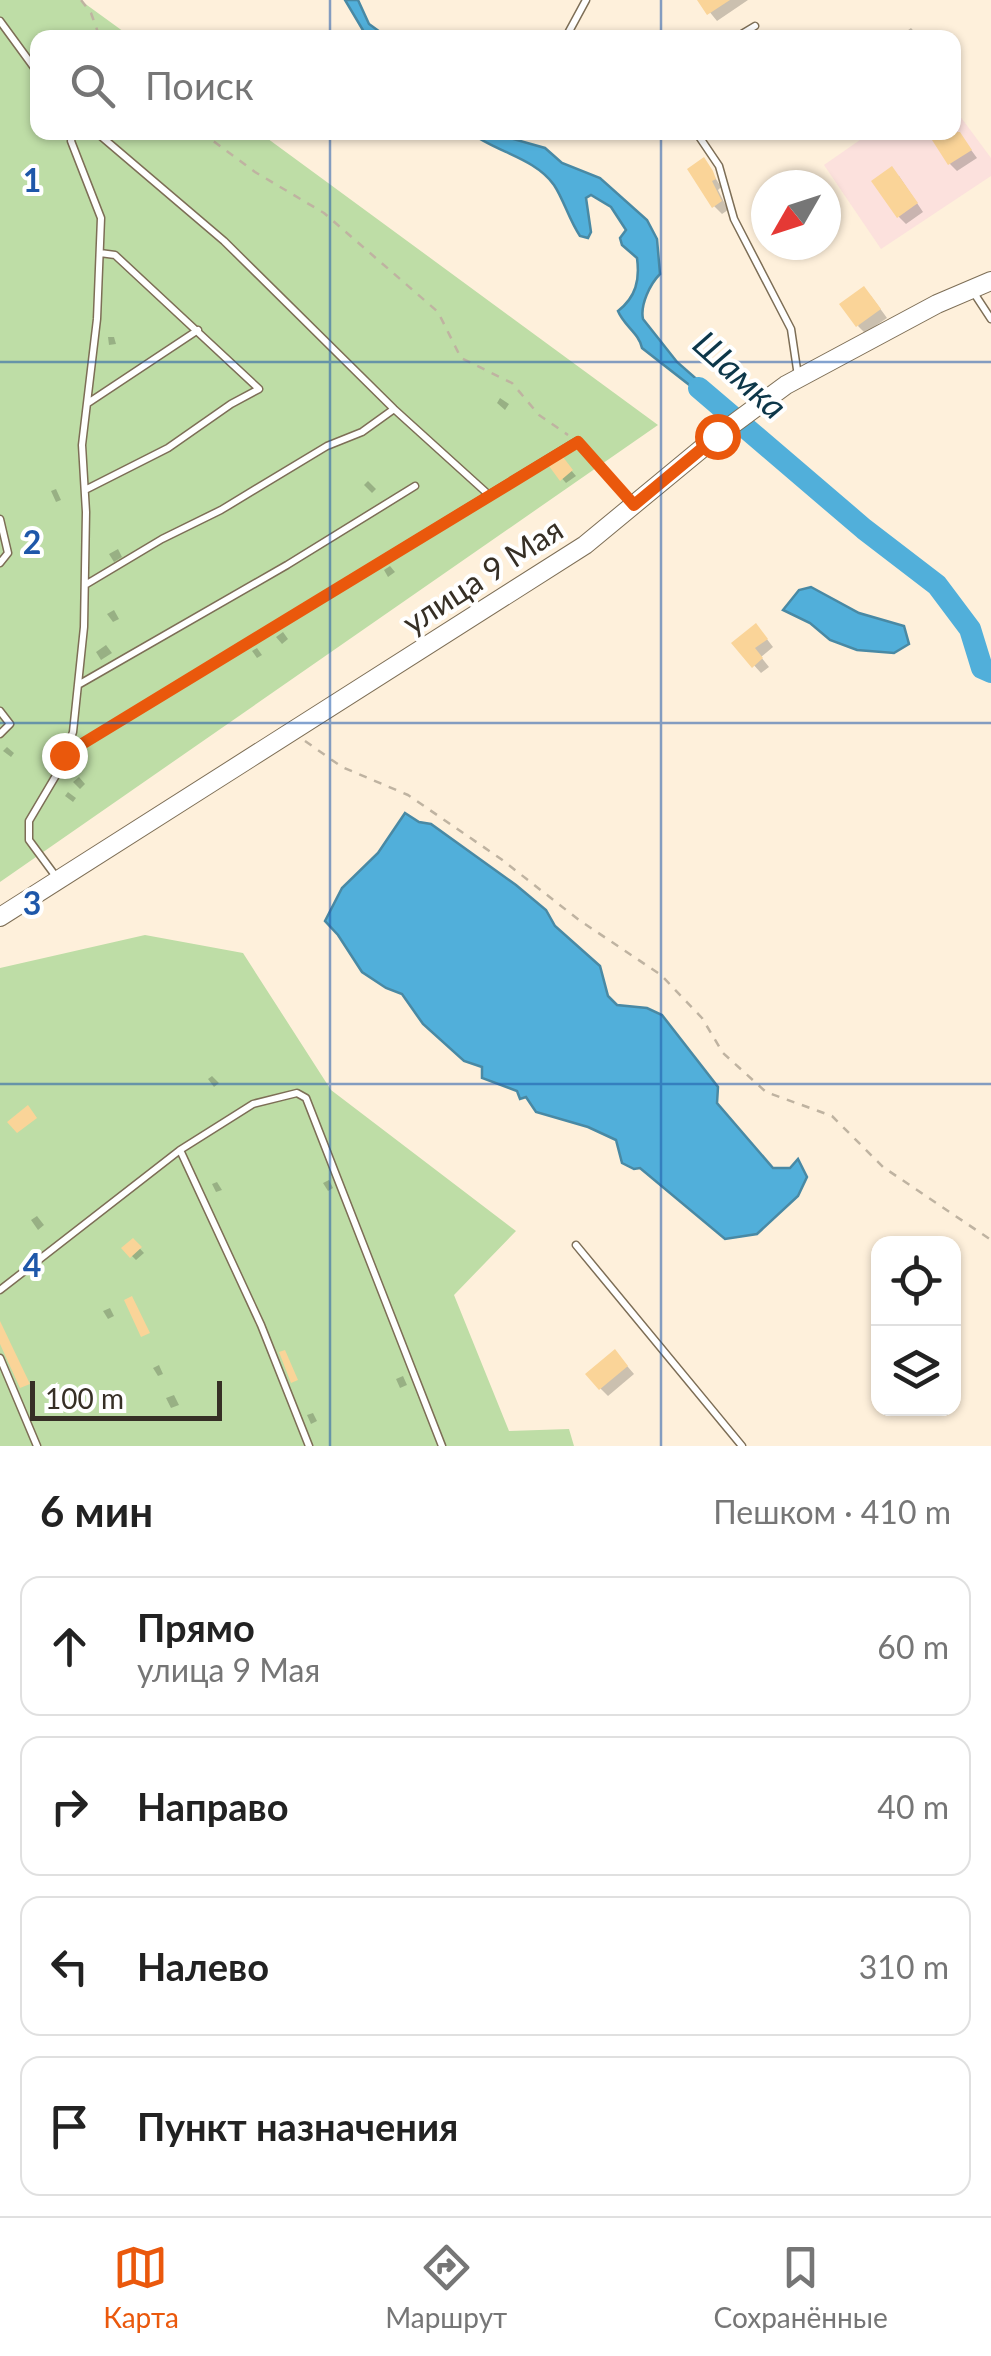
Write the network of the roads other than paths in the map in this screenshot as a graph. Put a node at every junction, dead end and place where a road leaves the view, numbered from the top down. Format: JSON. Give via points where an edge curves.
{"nodes":[{"id":1,"x":586,"y":0,"type":"edge"},
{"id":2,"x":0,"y":21,"type":"edge"},
{"id":3,"x":755,"y":26,"type":"dead end"},
{"id":4,"x":570,"y":30,"type":"edge"},
{"id":5,"x":748,"y":30,"type":"edge"},
{"id":6,"x":30,"y":63,"type":"edge"},
{"id":7,"x":71,"y":140,"type":"edge"},
{"id":8,"x":105,"y":140,"type":"edge"},
{"id":9,"x":701,"y":140,"type":"edge"},
{"id":10,"x":100,"y":253,"type":"junction"},
{"id":11,"x":991,"y":280,"type":"edge"},
{"id":12,"x":972,"y":289,"type":"junction"},
{"id":13,"x":991,"y":319,"type":"edge"},
{"id":14,"x":198,"y":330,"type":"junction"},
{"id":15,"x":799,"y":378,"type":"junction"},
{"id":16,"x":87,"y":404,"type":"junction"},
{"id":17,"x":394,"y":409,"type":"junction"},
{"id":18,"x":578,"y":442,"type":"road end"},
{"id":19,"x":415,"y":486,"type":"dead end"},
{"id":20,"x":85,"y":490,"type":"junction"},
{"id":21,"x":489,"y":495,"type":"junction"},
{"id":22,"x":0,"y":519,"type":"edge"},
{"id":23,"x":0,"y":563,"type":"edge"},
{"id":24,"x":85,"y":585,"type":"junction"},
{"id":25,"x":77,"y":686,"type":"junction"},
{"id":26,"x":0,"y":710,"type":"edge"},
{"id":27,"x":0,"y":734,"type":"edge"},
{"id":28,"x":64,"y":755,"type":"junction"},
{"id":29,"x":58,"y":880,"type":"junction"},
{"id":30,"x":0,"y":918,"type":"edge"},
{"id":31,"x":180,"y":1150,"type":"junction"},
{"id":32,"x":576,"y":1245,"type":"dead end"},
{"id":33,"x":0,"y":1290,"type":"edge"},
{"id":34,"x":0,"y":1358,"type":"edge"},
{"id":35,"x":38,"y":1446,"type":"edge"},
{"id":36,"x":309,"y":1446,"type":"edge"},
{"id":37,"x":442,"y":1446,"type":"edge"},
{"id":38,"x":742,"y":1446,"type":"edge"}],
"edges":[{"from":1,"to":4,"type":"lane"},
{"from":2,"to":6,"type":"lane"},
{"from":3,"to":5,"type":"lane"},
{"from":7,"to":10,"type":"lane","via":[[101,218]]},
{"from":8,"to":17,"type":"lane","via":[[224,242]]},
{"from":9,"to":15,"type":"lane","via":[[791,329]]},
{"from":10,"to":14,"type":"lane","via":[[116,255]]},
{"from":10,"to":16,"type":"lane"},
{"from":11,"to":12,"type":"main road","name":"улица 9 Мая"},
{"from":12,"to":13,"type":"lane"},
{"from":12,"to":15,"type":"main road","name":"улица 9 Мая"},
{"from":14,"to":16,"type":"lane"},
{"from":14,"to":20,"type":"lane","via":[[259,389],[168,448]]},
{"from":15,"to":29,"type":"main road","name":"улица 9 Мая","via":[[584,545]]},
{"from":16,"to":20,"type":"lane"},
{"from":17,"to":21,"type":"lane"},
{"from":17,"to":24,"type":"lane"},
{"from":18,"to":21,"type":"lane"},
{"from":19,"to":25,"type":"lane"},
{"from":20,"to":24,"type":"lane"},
{"from":21,"to":28,"type":"lane"},
{"from":22,"to":23,"type":"lane","via":[[8,553]]},
{"from":24,"to":25,"type":"lane"},
{"from":25,"to":28,"type":"lane"},
{"from":26,"to":27,"type":"lane","via":[[10,724]]},
{"from":28,"to":29,"type":"lane","via":[[29,822],[29,840]]},
{"from":29,"to":30,"type":"main road","name":"улица 9 Мая"},
{"from":31,"to":33,"type":"lane"},
{"from":31,"to":36,"type":"lane"},
{"from":31,"to":37,"type":"lane","via":[[252,1104],[298,1093],[306,1098]]},
{"from":32,"to":38,"type":"lane"},
{"from":34,"to":35,"type":"lane"}]}
